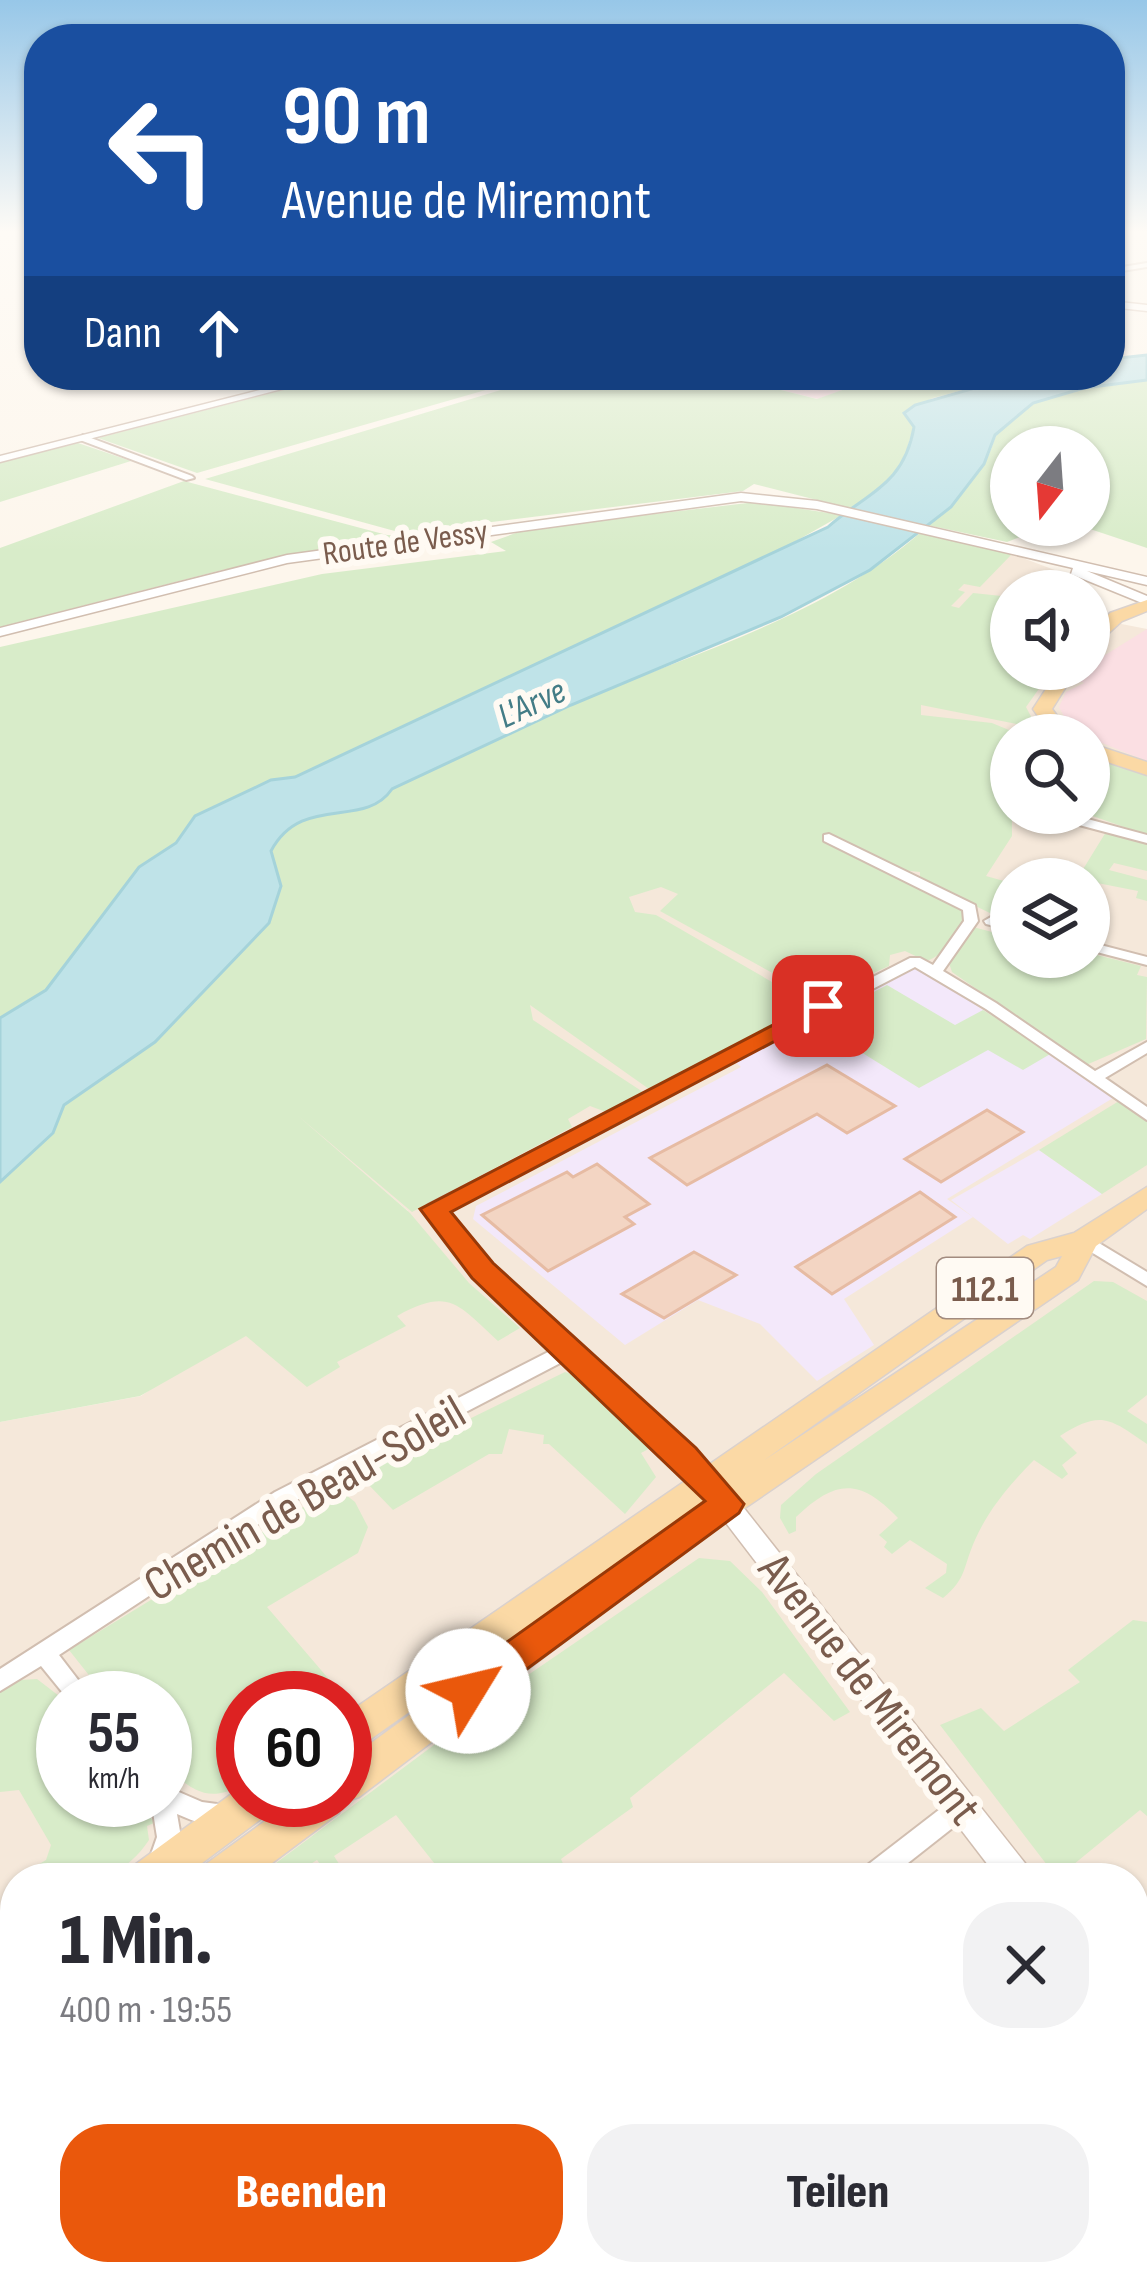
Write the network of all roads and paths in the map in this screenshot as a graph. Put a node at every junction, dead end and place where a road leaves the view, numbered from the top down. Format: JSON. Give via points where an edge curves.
{"nodes":[{"id":1,"x":272,"y":390,"type":"edge"},
{"id":2,"x":83,"y":438,"type":"junction"},
{"id":3,"x":0,"y":460,"type":"edge"},
{"id":4,"x":189,"y":478,"type":"dead end"},
{"id":5,"x":1041,"y":555,"type":"junction"},
{"id":6,"x":1073,"y":570,"type":"edge"},
{"id":7,"x":1147,"y":581,"type":"edge"},
{"id":8,"x":1110,"y":587,"type":"edge"},
{"id":9,"x":1110,"y":603,"type":"edge"},
{"id":10,"x":1147,"y":603,"type":"edge"},
{"id":11,"x":1116,"y":617,"type":"junction"},
{"id":12,"x":1147,"y":621,"type":"edge"},
{"id":13,"x":1110,"y":624,"type":"edge"},
{"id":14,"x":0,"y":632,"type":"edge"},
{"id":15,"x":1110,"y":635,"type":"edge"},
{"id":16,"x":1110,"y":756,"type":"edge"},
{"id":17,"x":1147,"y":769,"type":"edge"},
{"id":18,"x":1110,"y":829,"type":"edge"},
{"id":19,"x":829,"y":838,"type":"dead end"},
{"id":20,"x":1147,"y":838,"type":"edge"},
{"id":21,"x":1110,"y":951,"type":"edge"},
{"id":22,"x":1147,"y":961,"type":"edge"},
{"id":23,"x":936,"y":971,"type":"junction"},
{"id":24,"x":1147,"y":1048,"type":"edge"},
{"id":25,"x":1094,"y":1078,"type":"junction"},
{"id":26,"x":1147,"y":1115,"type":"edge"},
{"id":27,"x":1147,"y":1196,"type":"edge"},
{"id":28,"x":1084,"y":1240,"type":"junction"},
{"id":29,"x":1147,"y":1280,"type":"edge"},
{"id":30,"x":569,"y":1350,"type":"junction"},
{"id":31,"x":717,"y":1491,"type":"junction"},
{"id":32,"x":44,"y":1653,"type":"junction"},
{"id":33,"x":59,"y":1671,"type":"edge"},
{"id":34,"x":0,"y":1681,"type":"edge"},
{"id":35,"x":372,"y":1718,"type":"edge"},
{"id":36,"x":372,"y":1764,"type":"edge"},
{"id":37,"x":961,"y":1807,"type":"junction"},
{"id":38,"x":168,"y":1827,"type":"edge"},
{"id":39,"x":219,"y":1827,"type":"edge"},
{"id":40,"x":289,"y":1827,"type":"edge"},
{"id":41,"x":159,"y":1863,"type":"edge"},
{"id":42,"x":171,"y":1863,"type":"edge"},
{"id":43,"x":240,"y":1863,"type":"edge"},
{"id":44,"x":889,"y":1863,"type":"edge"},
{"id":45,"x":1005,"y":1863,"type":"edge"}],
"edges":[{"from":1,"to":2,"type":"street"},
{"from":2,"to":3,"type":"street"},
{"from":2,"to":4,"type":"street"},
{"from":5,"to":6,"type":"street"},
{"from":5,"to":7,"type":"street"},
{"from":5,"to":14,"type":"street","name":"Route de Vessy","via":[[817,505],[710,499],[221,573]]},
{"from":8,"to":10,"type":"street"},
{"from":9,"to":11,"type":"street"},
{"from":10,"to":11,"type":"main road"},
{"from":11,"to":13,"type":"main road"},
{"from":12,"to":15,"type":"main road"},
{"from":16,"to":17,"type":"main road"},
{"from":18,"to":20,"type":"street"},
{"from":19,"to":23,"type":"street","via":[[970,908],[970,921]]},
{"from":21,"to":22,"type":"street"},
{"from":23,"to":25,"type":"street"},
{"from":23,"to":30,"type":"street","name":"Avenue de Miremont","via":[[906,964],[434,1209],[482,1270]]},
{"from":24,"to":25,"type":"street"},
{"from":25,"to":26,"type":"street"},
{"from":27,"to":28,"type":"main road","number":"112.1"},
{"from":28,"to":29,"type":"street"},
{"from":28,"to":31,"type":"main road","number":"112.1","via":[[1068,1273]]},
{"from":30,"to":31,"type":"street","name":"Avenue de Miremont"},
{"from":30,"to":32,"type":"street","name":"Chemin de Beau-Soleil","via":[[282,1498]]},
{"from":31,"to":35,"type":"main road","number":"112.1"},
{"from":31,"to":36,"type":"main road","number":"112.1"},
{"from":31,"to":37,"type":"street","name":"Avenue de Miremont"},
{"from":32,"to":33,"type":"street"},
{"from":32,"to":34,"type":"street","name":"Chemin de Beau-Soleil"},
{"from":37,"to":44,"type":"street"},
{"from":37,"to":45,"type":"street","name":"Avenue de Miremont"},
{"from":38,"to":41,"type":"street"},
{"from":39,"to":42,"type":"main road"},
{"from":40,"to":43,"type":"main road"}]}
